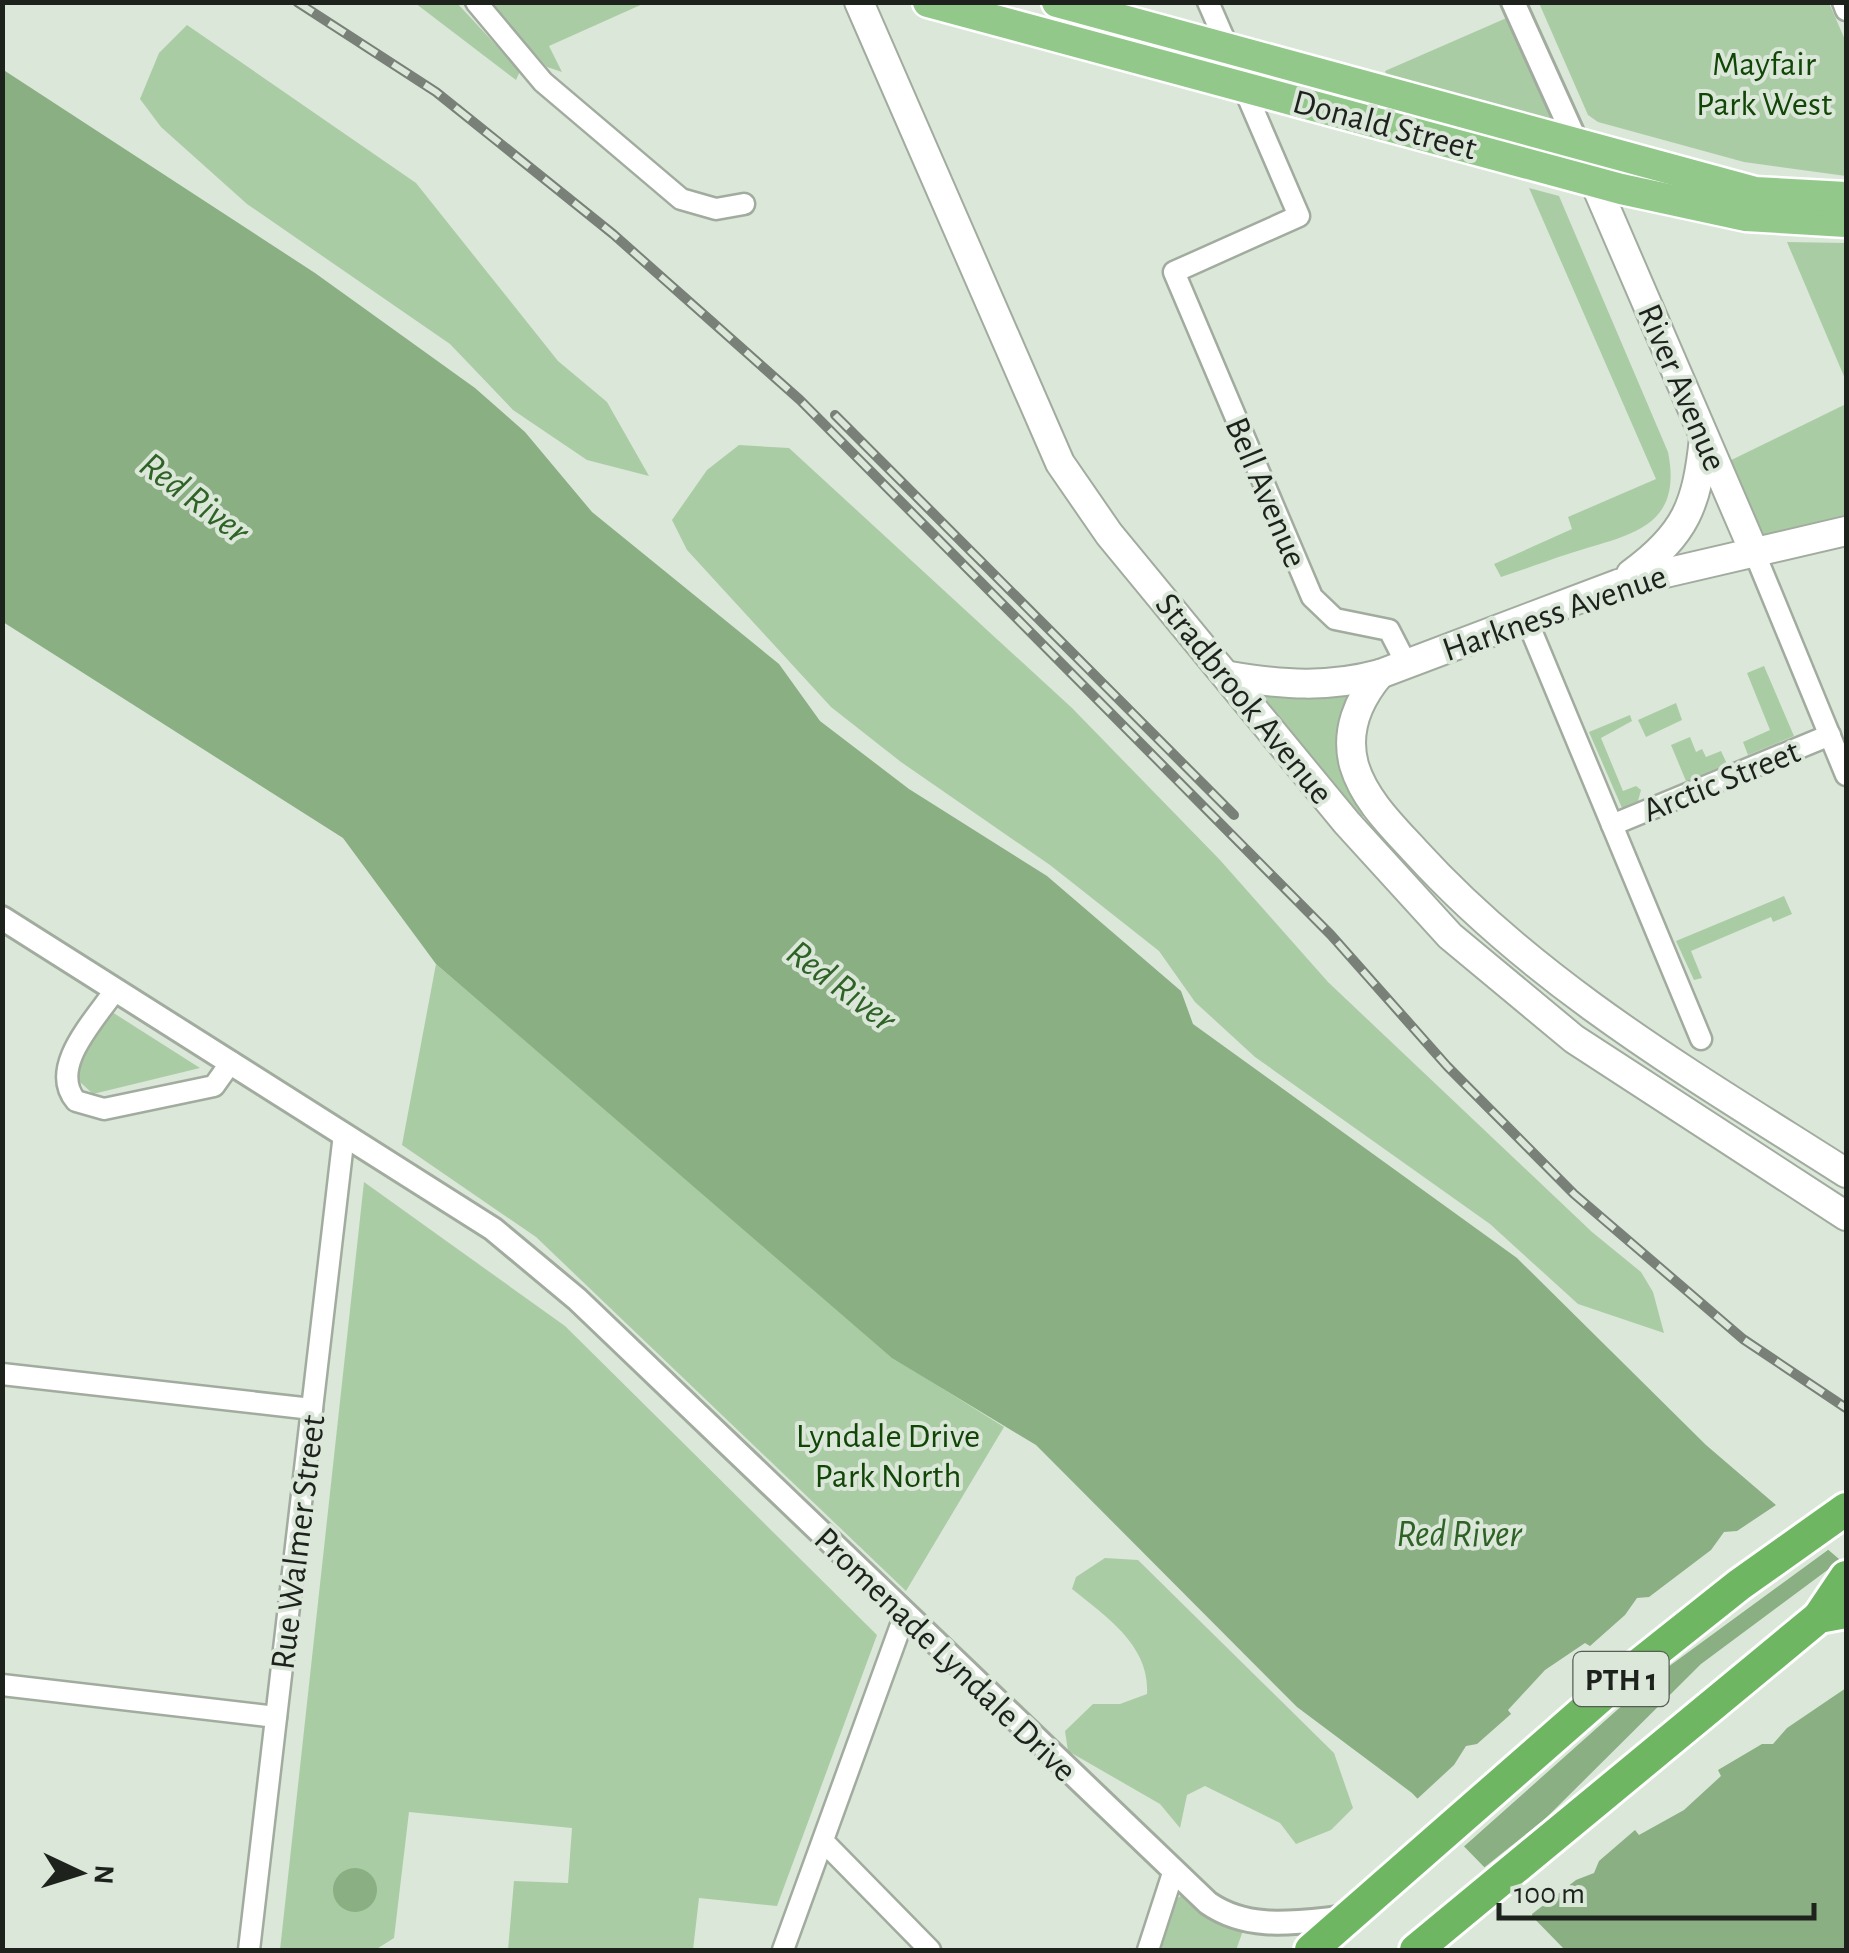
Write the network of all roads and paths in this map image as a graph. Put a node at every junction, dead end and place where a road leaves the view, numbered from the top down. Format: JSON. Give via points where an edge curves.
{"nodes":[{"id":1,"x":476,"y":2,"type":"edge"},
{"id":2,"x":860,"y":2,"type":"edge"},
{"id":3,"x":928,"y":2,"type":"edge"},
{"id":4,"x":1057,"y":2,"type":"edge"},
{"id":5,"x":1208,"y":2,"type":"edge"},
{"id":6,"x":1513,"y":2,"type":"edge"},
{"id":7,"x":1843,"y":2,"type":"edge"},
{"id":8,"x":1846,"y":10,"type":"edge"},
{"id":9,"x":1229,"y":50,"type":"junction"},
{"id":10,"x":1243,"y":86,"type":"junction"},
{"id":11,"x":1578,"y":145,"type":"junction"},
{"id":12,"x":1594,"y":181,"type":"junction"},
{"id":13,"x":1846,"y":198,"type":"edge"},
{"id":14,"x":744,"y":204,"type":"dead end"},
{"id":15,"x":1846,"y":222,"type":"edge"},
{"id":16,"x":1704,"y":436,"type":"junction"},
{"id":17,"x":1846,"y":531,"type":"edge"},
{"id":18,"x":1754,"y":554,"type":"junction"},
{"id":19,"x":1618,"y":584,"type":"junction"},
{"id":20,"x":1526,"y":618,"type":"junction"},
{"id":21,"x":1393,"y":669,"type":"junction"},
{"id":22,"x":1230,"y":676,"type":"junction"},
{"id":23,"x":1830,"y":736,"type":"junction"},
{"id":24,"x":1846,"y":776,"type":"edge"},
{"id":25,"x":1612,"y":826,"type":"junction"},
{"id":26,"x":2,"y":918,"type":"edge"},
{"id":27,"x":115,"y":990,"type":"junction"},
{"id":28,"x":1702,"y":1039,"type":"dead end"},
{"id":29,"x":232,"y":1062,"type":"junction"},
{"id":30,"x":344,"y":1134,"type":"junction"},
{"id":31,"x":1846,"y":1173,"type":"edge"},
{"id":32,"x":1846,"y":1216,"type":"edge"},
{"id":33,"x":2,"y":1374,"type":"edge"},
{"id":34,"x":312,"y":1410,"type":"junction"},
{"id":35,"x":1846,"y":1510,"type":"edge"},
{"id":36,"x":1846,"y":1577,"type":"edge"},
{"id":37,"x":905,"y":1614,"type":"junction"},
{"id":38,"x":1833,"y":1614,"type":"edge"},
{"id":39,"x":2,"y":1685,"type":"edge"},
{"id":40,"x":276,"y":1717,"type":"junction"},
{"id":41,"x":823,"y":1841,"type":"junction"},
{"id":42,"x":1173,"y":1874,"type":"junction"},
{"id":43,"x":1353,"y":1917,"type":"junction"},
{"id":44,"x":249,"y":1950,"type":"edge"},
{"id":45,"x":783,"y":1950,"type":"edge"},
{"id":46,"x":930,"y":1950,"type":"edge"},
{"id":47,"x":1148,"y":1950,"type":"edge"},
{"id":48,"x":1311,"y":1950,"type":"edge"},
{"id":49,"x":1416,"y":1950,"type":"edge"}],
"edges":[{"from":1,"to":14,"type":"street","via":[[543,82],[681,199],[716,209]]},
{"from":2,"to":22,"type":"main road","name":"Stradbrook Avenue","via":[[1060,463],[1110,534]]},
{"from":3,"to":10,"type":"main road","name":"Donald Street"},
{"from":4,"to":9,"type":"main road","name":"Donald Street"},
{"from":5,"to":9,"type":"street"},
{"from":6,"to":11,"type":"street","name":"River Avenue"},
{"from":7,"to":8,"type":"street"},
{"from":9,"to":11,"type":"main road","name":"Donald Street"},
{"from":10,"to":12,"type":"main road","name":"Donald Street"},
{"from":10,"to":21,"type":"street","name":"Bell Avenue","via":[[1300,216],[1174,272],[1312,598],[1335,619],[1390,630]]},
{"from":11,"to":12,"type":"street","name":"River Avenue"},
{"from":11,"to":13,"type":"main road","name":"Donald Street","via":[[1755,192]]},
{"from":12,"to":15,"type":"main road","name":"Donald Street","via":[[1746,216]]},
{"from":12,"to":16,"type":"main road","name":"River Avenue"},
{"from":16,"to":18,"type":"main road","name":"River Avenue"},
{"from":16,"to":19,"type":"main road","via":[[1688,516],[1663,551]]},
{"from":17,"to":18,"type":"main road","name":"Harkness Avenue"},
{"from":18,"to":19,"type":"main road","name":"Harkness Avenue"},
{"from":18,"to":23,"type":"street","name":"River Avenue"},
{"from":19,"to":20,"type":"main road","name":"Harkness Avenue"},
{"from":20,"to":21,"type":"main road","name":"Harkness Avenue"},
{"from":20,"to":25,"type":"street"},
{"from":21,"to":22,"type":"main road","name":"Harkness Avenue","via":[[1319,687]]},
{"from":21,"to":31,"type":"main road","name":"Stradbrook Avenue","via":[[1363,698],[1354,720],[1354,764],[1378,809],[1429,867],[1588,1007]]},
{"from":22,"to":32,"type":"main road","name":"Stradbrook Avenue","via":[[1398,883],[1489,971],[1588,1050]]},
{"from":23,"to":24,"type":"street","name":"River Avenue"},
{"from":23,"to":25,"type":"street","name":"Arctic Street"},
{"from":25,"to":28,"type":"street"},
{"from":26,"to":27,"type":"street","name":"Promenade Lyndale Drive"},
{"from":27,"to":29,"type":"street","name":"Promenade Lyndale Drive"},
{"from":27,"to":29,"type":"street","via":[[69,1062],[67,1086],[76,1101],[104,1108],[214,1086]]},
{"from":29,"to":30,"type":"street","name":"Promenade Lyndale Drive"},
{"from":30,"to":34,"type":"street","name":"Rue Walmer Street"},
{"from":30,"to":37,"type":"street","name":"Promenade Lyndale Drive","via":[[493,1229],[577,1299]]},
{"from":33,"to":34,"type":"street"},
{"from":34,"to":40,"type":"street","name":"Rue Walmer Street"},
{"from":35,"to":43,"type":"highway","number":"PTH 1","via":[[1617,1682]]},
{"from":36,"to":38,"type":"highway"},
{"from":37,"to":41,"type":"street"},
{"from":37,"to":42,"type":"street","name":"Promenade Lyndale Drive"},
{"from":38,"to":49,"type":"highway","number":"PTH 1"},
{"from":39,"to":40,"type":"street"},
{"from":40,"to":44,"type":"street","name":"Rue Walmer Street"},
{"from":41,"to":45,"type":"street"},
{"from":41,"to":46,"type":"street"},
{"from":42,"to":43,"type":"street","name":"Promenade Lyndale Drive","via":[[1215,1908],[1248,1922]]},
{"from":42,"to":47,"type":"street"},
{"from":43,"to":48,"type":"highway","number":"PTH 1"}]}
